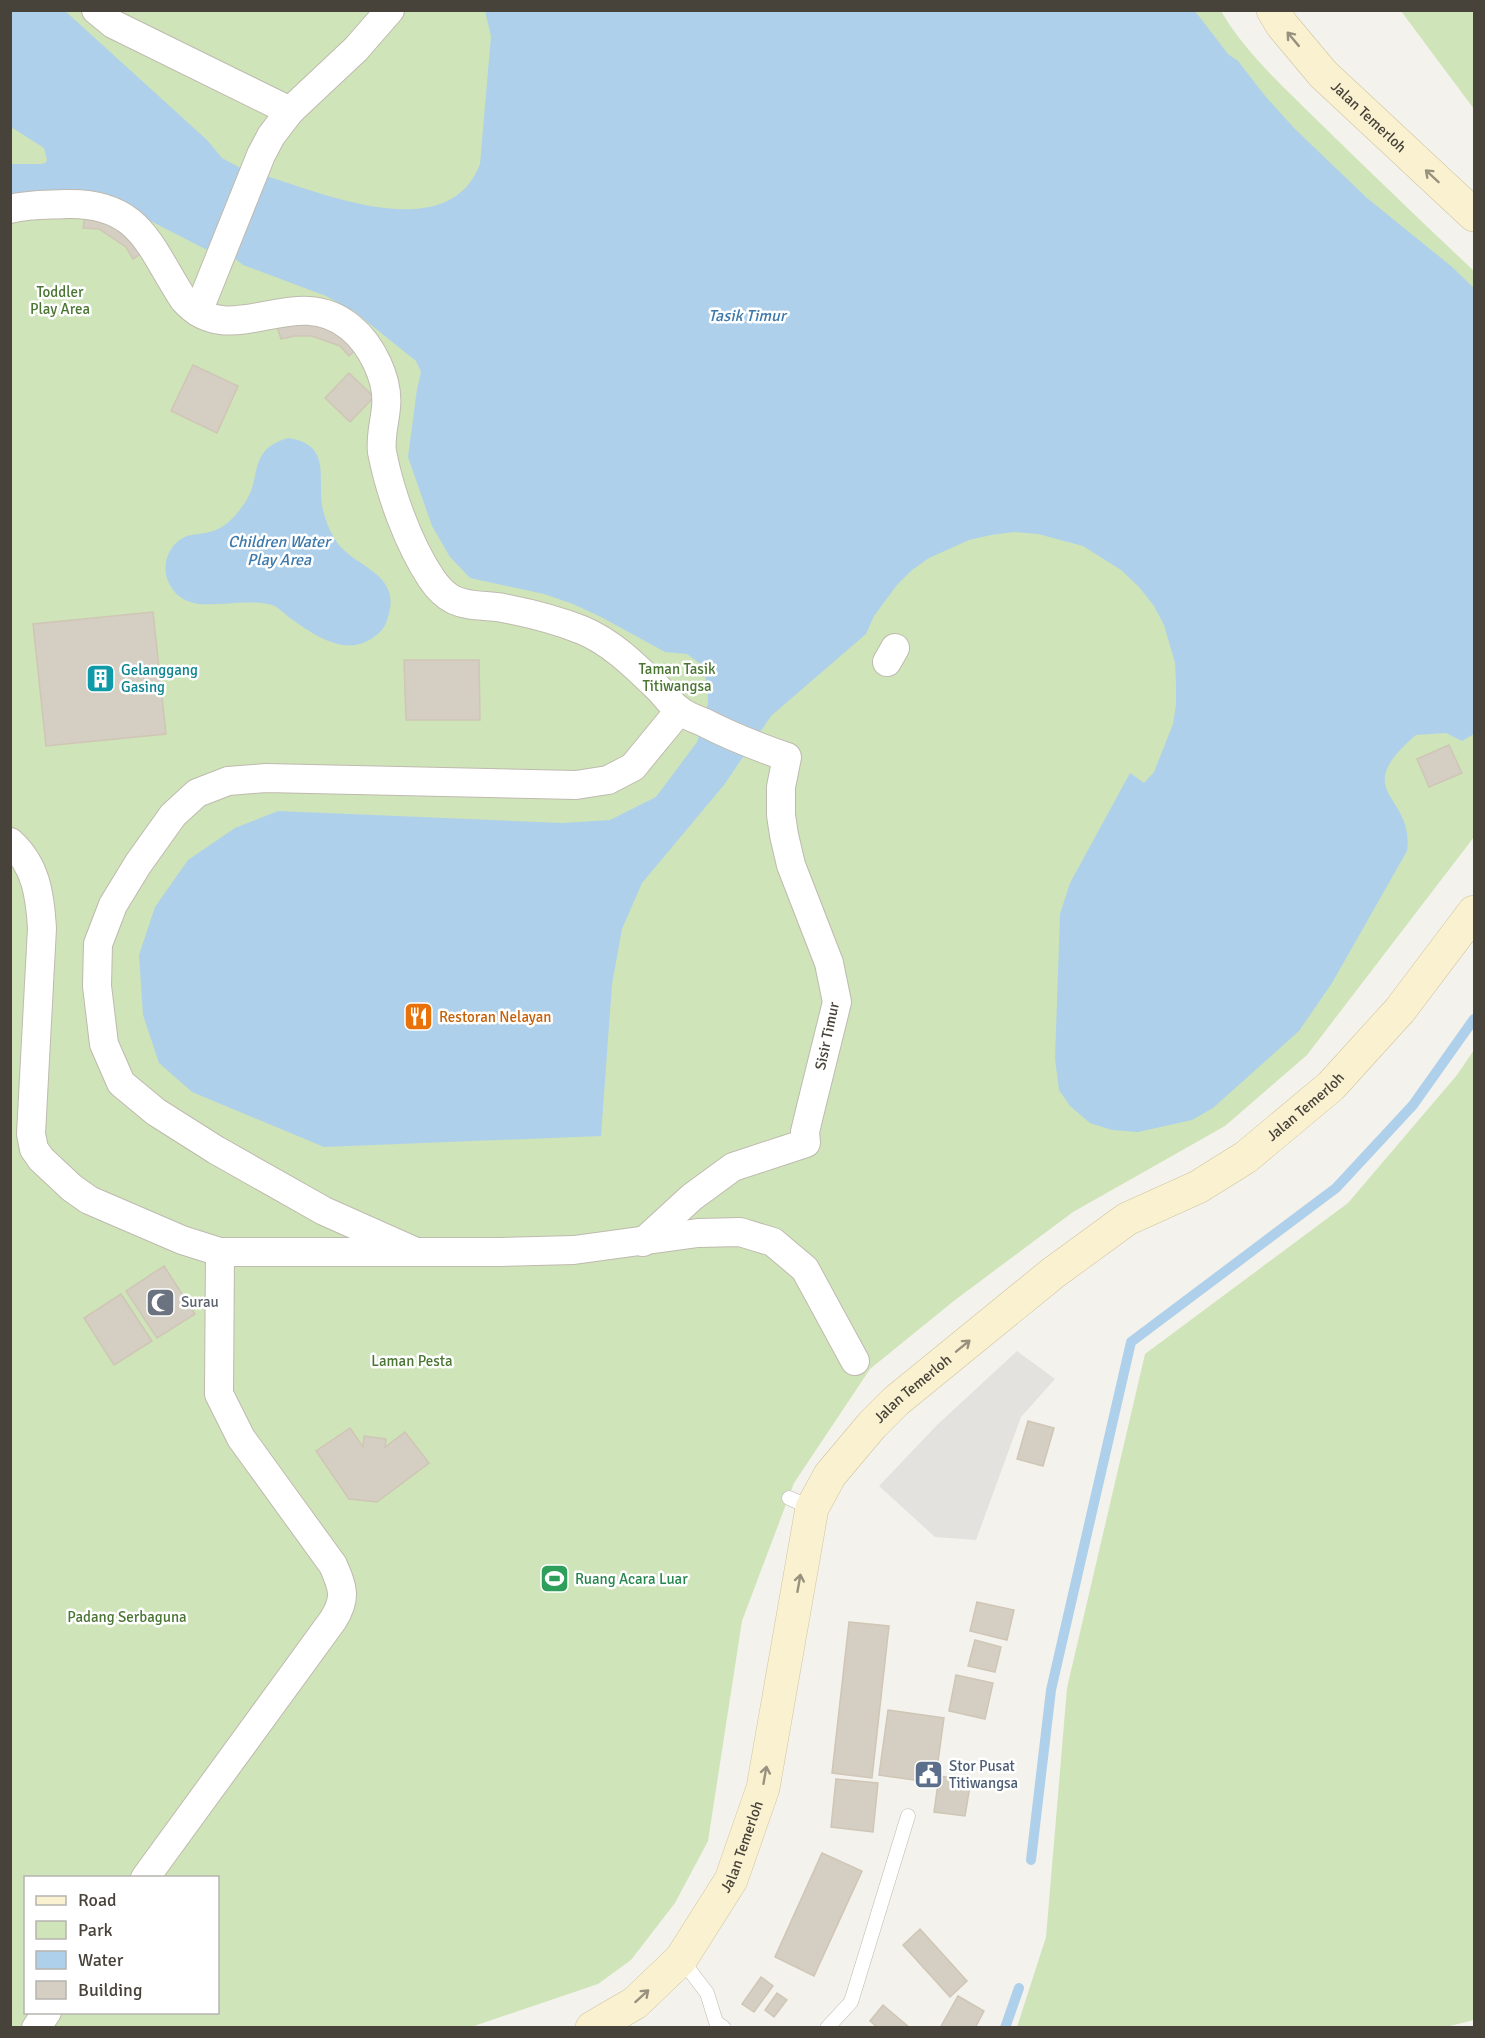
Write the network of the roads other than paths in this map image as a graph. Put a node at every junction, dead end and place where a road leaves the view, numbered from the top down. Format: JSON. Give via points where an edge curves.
{"nodes":[{"id":1,"x":96,"y":10,"type":"edge"},
{"id":2,"x":390,"y":10,"type":"edge"},
{"id":3,"x":1273,"y":10,"type":"edge"},
{"id":4,"x":290,"y":111,"type":"junction"},
{"id":5,"x":10,"y":209,"type":"edge"},
{"id":6,"x":1474,"y":215,"type":"edge"},
{"id":7,"x":198,"y":312,"type":"junction"},
{"id":8,"x":679,"y":711,"type":"junction"},
{"id":9,"x":10,"y":842,"type":"edge"},
{"id":10,"x":1474,"y":912,"type":"edge"},
{"id":11,"x":643,"y":1242,"type":"junction"},
{"id":12,"x":220,"y":1252,"type":"junction"},
{"id":13,"x":416,"y":1252,"type":"junction"},
{"id":14,"x":855,"y":1361,"type":"dead end"},
{"id":15,"x":908,"y":1816,"type":"dead end"},
{"id":16,"x":146,"y":1876,"type":"edge"},
{"id":17,"x":681,"y":1959,"type":"junction"},
{"id":18,"x":45,"y":2014,"type":"edge"},
{"id":19,"x":36,"y":2028,"type":"edge"},
{"id":20,"x":592,"y":2028,"type":"edge"},
{"id":21,"x":724,"y":2028,"type":"edge"},
{"id":22,"x":827,"y":2028,"type":"edge"}],
"edges":[{"from":1,"to":4,"type":"street","via":[[113,24]]},
{"from":2,"to":4,"type":"street","via":[[357,49]]},
{"from":6,"to":3,"type":"street","name":"Jalan Temerloh","one_way":true,"via":[[1323,74]]},
{"from":4,"to":7,"type":"street","via":[[261,155]]},
{"from":5,"to":7,"type":"street","via":[[85,203],[116,213],[143,233],[184,300]]},
{"from":7,"to":8,"type":"street","via":[[227,321],[306,310],[335,317],[350,327],[366,343],[385,387],[382,448],[393,492],[408,534],[442,592],[455,600],[526,614],[601,639]]},
{"from":8,"to":11,"type":"street","name":"Sisir Timur","via":[[787,757],[781,787],[784,835],[791,865],[829,963],[837,1002],[805,1132],[806,1143],[733,1167],[692,1197]]},
{"from":8,"to":13,"type":"street","via":[[633,767],[608,780],[576,785],[266,778],[228,781],[197,793],[173,815],[112,905],[98,944],[98,986],[104,1044],[121,1083],[156,1112],[216,1150],[324,1211]]},
{"from":9,"to":12,"type":"street","via":[[30,866],[38,885],[41,909],[31,1134],[34,1149],[54,1172],[89,1200]]},
{"from":17,"to":10,"type":"street","name":"Jalan Temerloh","one_way":true,"via":[[731,1880],[763,1788],[800,1503],[896,1401],[1025,1295],[1127,1219],[1198,1187],[1246,1157],[1331,1086],[1400,1010]]},
{"from":11,"to":13,"type":"street","via":[[574,1250]]},
{"from":11,"to":14,"type":"street","via":[[698,1233],[740,1232],[773,1242],[805,1269]]},
{"from":12,"to":13,"type":"street"},
{"from":12,"to":16,"type":"street","via":[[219,1394],[241,1438],[333,1564],[342,1586],[342,1605]]},
{"from":15,"to":22,"type":"lane","via":[[851,2002]]},
{"from":20,"to":17,"type":"street","name":"Jalan Temerloh","one_way":true,"via":[[635,2002]]},
{"from":17,"to":21,"type":"lane","via":[[707,1993],[716,2022]]},
{"from":18,"to":19,"type":"street"}]}
